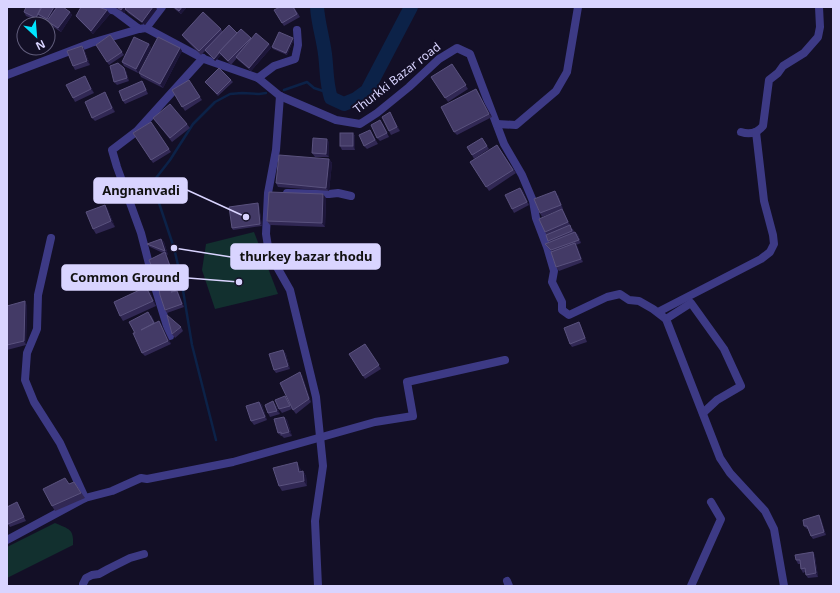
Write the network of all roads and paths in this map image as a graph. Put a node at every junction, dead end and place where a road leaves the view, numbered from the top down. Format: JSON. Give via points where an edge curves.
{"nodes":[{"id":1,"x":100,"y":7,"type":"edge"},
{"id":2,"x":162,"y":7,"type":"edge"},
{"id":3,"x":578,"y":7,"type":"edge"},
{"id":4,"x":819,"y":7,"type":"edge"},
{"id":5,"x":142,"y":28,"type":"junction"},
{"id":6,"x":297,"y":30,"type":"dead end"},
{"id":7,"x":203,"y":58,"type":"junction"},
{"id":8,"x":7,"y":75,"type":"edge"},
{"id":9,"x":258,"y":78,"type":"junction"},
{"id":10,"x":280,"y":96,"type":"junction"},
{"id":11,"x":496,"y":124,"type":"junction"},
{"id":12,"x":741,"y":132,"type":"dead end"},
{"id":13,"x":756,"y":132,"type":"junction"},
{"id":14,"x":268,"y":193,"type":"junction"},
{"id":15,"x":351,"y":196,"type":"dead end"},
{"id":16,"x":51,"y":238,"type":"dead end"},
{"id":17,"x":658,"y":312,"type":"junction"},
{"id":18,"x":666,"y":319,"type":"junction"},
{"id":19,"x":170,"y":336,"type":"edge"},
{"id":20,"x":505,"y":360,"type":"dead end"},
{"id":21,"x":703,"y":413,"type":"junction"},
{"id":22,"x":320,"y":438,"type":"junction"},
{"id":23,"x":85,"y":498,"type":"junction"},
{"id":24,"x":712,"y":502,"type":"dead end"},
{"id":25,"x":7,"y":540,"type":"edge"},
{"id":26,"x":144,"y":554,"type":"dead end"},
{"id":27,"x":83,"y":586,"type":"edge"},
{"id":28,"x":318,"y":586,"type":"edge"},
{"id":29,"x":691,"y":586,"type":"edge"},
{"id":30,"x":784,"y":586,"type":"edge"}],
"edges":[{"from":1,"to":5,"type":"street","name":"Thurkki Bazar road","via":[[115,11]]},
{"from":2,"to":5,"type":"street"},
{"from":3,"to":11,"type":"street","via":[[567,72],[556,91],[516,125]]},
{"from":4,"to":13,"type":"street","via":[[818,37],[804,52],[783,66],[769,80],[763,126]]},
{"from":5,"to":7,"type":"street","name":"Thurkki Bazar road"},
{"from":5,"to":8,"type":"street","via":[[91,43]]},
{"from":6,"to":9,"type":"street","via":[[298,45],[295,59],[274,66]]},
{"from":7,"to":9,"type":"street","name":"Thurkki Bazar road"},
{"from":7,"to":19,"type":"street","via":[[138,131],[112,150],[141,233]]},
{"from":9,"to":10,"type":"street","name":"Thurkki Bazar road"},
{"from":10,"to":11,"type":"street","name":"Thurkki Bazar road","via":[[336,120],[360,124],[409,87],[438,59],[457,48],[470,54]]},
{"from":10,"to":14,"type":"street","via":[[276,150]]},
{"from":11,"to":17,"type":"street","via":[[533,201],[536,218],[554,271],[552,282],[562,302],[562,310],[569,315],[607,297],[620,294]]},
{"from":12,"to":13,"type":"street"},
{"from":13,"to":17,"type":"street","via":[[763,193],[773,235],[774,244],[770,252]]},
{"from":14,"to":15,"type":"street","via":[[338,193]]},
{"from":14,"to":22,"type":"street","via":[[266,234],[269,253],[290,290],[316,397]]},
{"from":16,"to":23,"type":"street","via":[[38,295],[37,329],[27,353],[25,380],[34,402],[60,444]]},
{"from":17,"to":18,"type":"street"},
{"from":18,"to":21,"type":"street"},
{"from":18,"to":21,"type":"street","via":[[691,303],[724,349],[741,386],[717,400]]},
{"from":20,"to":22,"type":"street","via":[[407,382],[413,416],[375,422]]},
{"from":21,"to":30,"type":"street","via":[[720,458],[730,473],[765,511],[774,528]]},
{"from":22,"to":23,"type":"street","via":[[233,462],[147,479],[141,478],[112,491]]},
{"from":22,"to":28,"type":"street","via":[[323,466],[315,521]]},
{"from":23,"to":25,"type":"street"},
{"from":24,"to":29,"type":"street","via":[[722,519]]},
{"from":26,"to":27,"type":"street","via":[[86,578]]}]}
